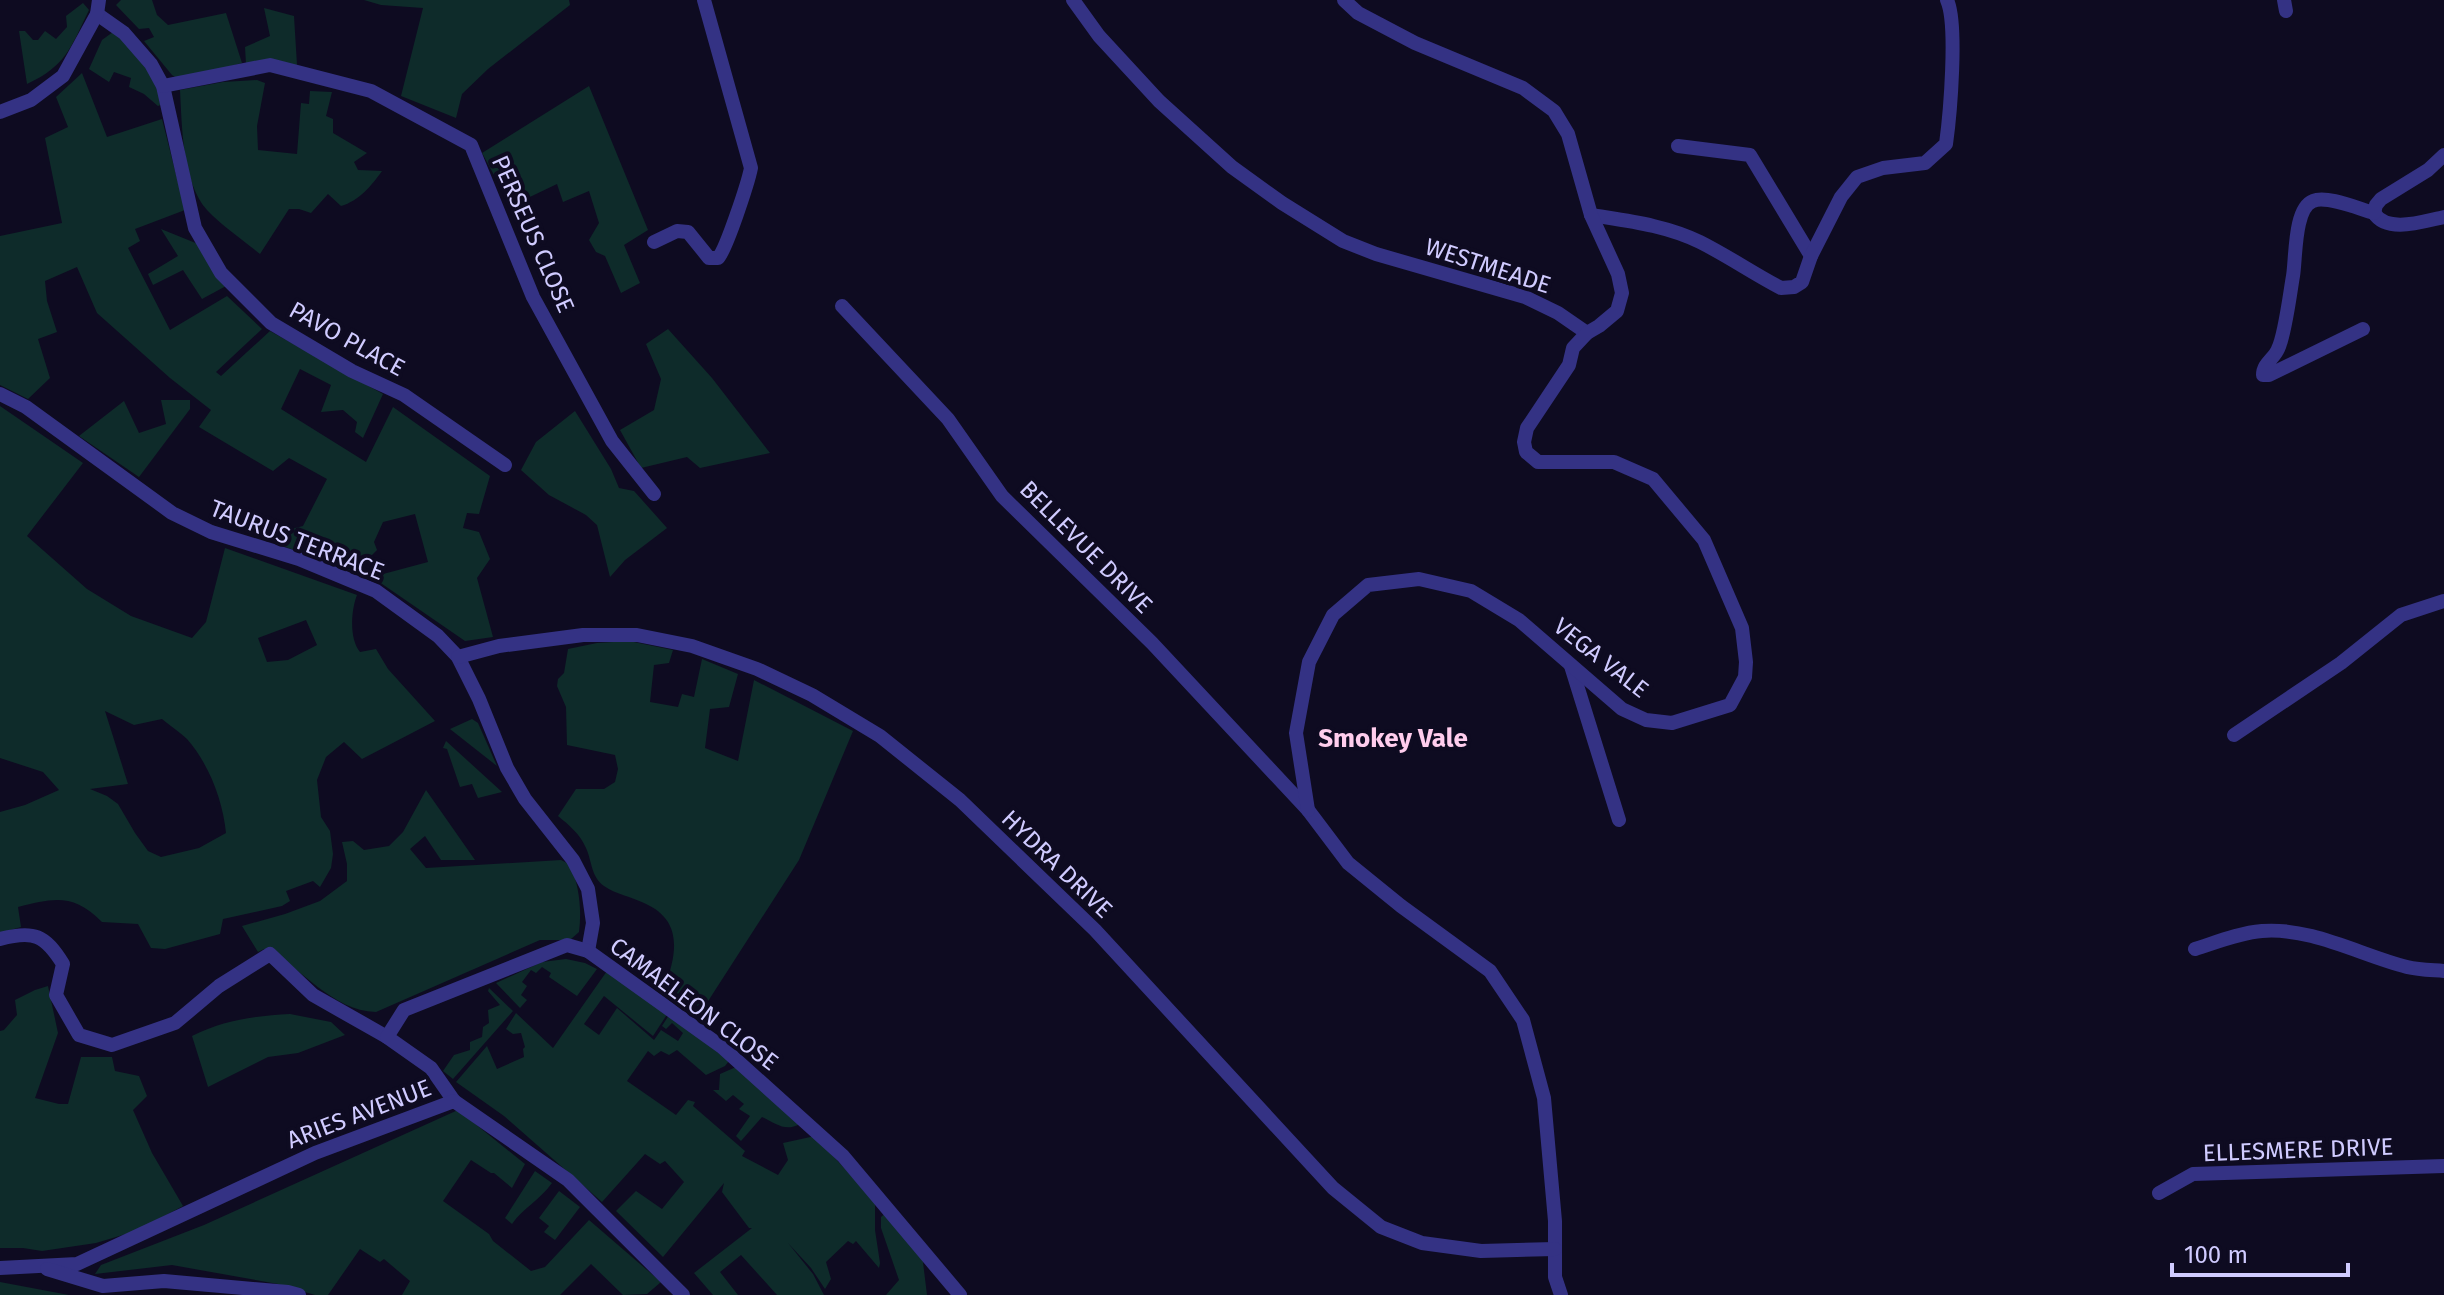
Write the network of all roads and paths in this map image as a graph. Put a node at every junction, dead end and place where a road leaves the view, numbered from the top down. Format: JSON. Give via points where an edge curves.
{"nodes":[{"id":1,"x":704,"y":0,"type":"edge"},
{"id":2,"x":1073,"y":0,"type":"edge"},
{"id":3,"x":1344,"y":0,"type":"edge"},
{"id":4,"x":1947,"y":0,"type":"edge"},
{"id":5,"x":98,"y":7,"type":"edge"},
{"id":6,"x":163,"y":86,"type":"junction"},
{"id":7,"x":0,"y":112,"type":"edge"},
{"id":8,"x":1678,"y":146,"type":"dead end"},
{"id":9,"x":2444,"y":155,"type":"edge"},
{"id":10,"x":2374,"y":213,"type":"junction"},
{"id":11,"x":1591,"y":215,"type":"junction"},
{"id":12,"x":2444,"y":217,"type":"edge"},
{"id":13,"x":654,"y":242,"type":"dead end"},
{"id":14,"x":1811,"y":256,"type":"junction"},
{"id":15,"x":842,"y":306,"type":"dead end"},
{"id":16,"x":2363,"y":329,"type":"dead end"},
{"id":17,"x":1587,"y":333,"type":"junction"},
{"id":18,"x":0,"y":394,"type":"edge"},
{"id":19,"x":505,"y":465,"type":"dead end"},
{"id":20,"x":654,"y":494,"type":"dead end"},
{"id":21,"x":2444,"y":601,"type":"edge"},
{"id":22,"x":458,"y":657,"type":"junction"},
{"id":23,"x":1571,"y":665,"type":"junction"},
{"id":24,"x":2234,"y":735,"type":"dead end"},
{"id":25,"x":1308,"y":810,"type":"junction"},
{"id":26,"x":1619,"y":820,"type":"dead end"},
{"id":27,"x":0,"y":939,"type":"edge"},
{"id":28,"x":2195,"y":949,"type":"dead end"},
{"id":29,"x":588,"y":951,"type":"junction"},
{"id":30,"x":2444,"y":971,"type":"edge"},
{"id":31,"x":387,"y":1037,"type":"junction"},
{"id":32,"x":454,"y":1101,"type":"junction"},
{"id":33,"x":2444,"y":1166,"type":"edge"},
{"id":34,"x":2159,"y":1193,"type":"dead end"},
{"id":35,"x":1555,"y":1249,"type":"junction"},
{"id":36,"x":35,"y":1266,"type":"junction"},
{"id":37,"x":0,"y":1268,"type":"edge"},
{"id":38,"x":160,"y":1288,"type":"edge"},
{"id":39,"x":299,"y":1295,"type":"edge"},
{"id":40,"x":683,"y":1295,"type":"edge"},
{"id":41,"x":960,"y":1295,"type":"edge"},
{"id":42,"x":1561,"y":1295,"type":"edge"}],
"edges":[{"from":1,"to":13,"type":"street","via":[[751,168],[747,189],[718,258],[709,258],[688,232],[677,231]]},
{"from":2,"to":17,"type":"street","name":"WESTMEADE","via":[[1159,101],[1232,167],[1282,203],[1354,246],[1525,297]]},
{"from":3,"to":11,"type":"street","via":[[1415,43],[1523,88],[1554,111],[1568,134]]},
{"from":4,"to":14,"type":"street","via":[[1951,53],[1946,144],[1925,163],[1857,177]]},
{"from":5,"to":6,"type":"street","name":"PAVO PLACE","via":[[151,64]]},
{"from":5,"to":7,"type":"street","via":[[63,76],[31,100]]},
{"from":6,"to":19,"type":"street","name":"PAVO PLACE","via":[[195,228],[221,273],[271,323],[404,395]]},
{"from":6,"to":20,"type":"street","name":"PERSEUS CLOSE","via":[[270,65],[371,91],[471,145],[533,297],[612,441]]},
{"from":8,"to":14,"type":"street","via":[[1750,155]]},
{"from":9,"to":10,"type":"street","via":[[2381,199]]},
{"from":10,"to":12,"type":"street","via":[[2387,223],[2403,224]]},
{"from":10,"to":16,"type":"street","via":[[2316,199],[2304,209],[2278,350],[2263,375]]},
{"from":11,"to":14,"type":"street","via":[[1647,224],[1699,241],[1781,288],[1802,282]]},
{"from":11,"to":17,"type":"street","via":[[1622,293],[1617,311]]},
{"from":15,"to":25,"type":"street","name":"BELLEVUE DRIVE","via":[[948,419],[1002,496],[1152,643]]},
{"from":17,"to":23,"type":"street","name":"VEGA VALE","via":[[1527,428],[1526,452],[1538,462],[1614,462],[1653,479],[1704,540],[1742,628],[1746,662],[1745,677],[1730,705],[1672,723],[1646,720],[1622,709]]},
{"from":18,"to":22,"type":"street","name":"TAURUS TERRACE","via":[[26,407],[172,513],[376,591]]},
{"from":21,"to":24,"type":"street","via":[[2401,615]]},
{"from":22,"to":29,"type":"street","name":"TAURUS TERRACE","via":[[507,768],[588,889],[593,923]]},
{"from":22,"to":35,"type":"street","name":"HYDRA DRIVE","via":[[583,635],[637,635],[692,646],[812,695],[880,736],[960,800],[1095,930],[1333,1188],[1381,1227],[1422,1243],[1481,1251]]},
{"from":23,"to":25,"type":"street","name":"VEGA VALE","via":[[1519,620],[1471,591],[1419,579],[1368,585],[1333,615],[1309,662],[1296,733]]},
{"from":23,"to":26,"type":"street"},
{"from":25,"to":35,"type":"street","name":"BELLEVUE DRIVE","via":[[1348,863],[1490,971],[1523,1020],[1544,1098]]},
{"from":27,"to":31,"type":"street","via":[[22,933],[50,943],[63,964],[56,995],[79,1035],[112,1045],[175,1023],[219,986],[270,954],[313,995]]},
{"from":28,"to":30,"type":"street","via":[[2247,934],[2280,932],[2410,968]]},
{"from":29,"to":31,"type":"street","name":"CAMAELEON CLOSE","via":[[567,945],[404,1010]]},
{"from":29,"to":41,"type":"street","name":"CAMAELEON CLOSE","via":[[722,1047],[843,1156]]},
{"from":31,"to":32,"type":"street","via":[[431,1068]]},
{"from":32,"to":36,"type":"street","name":"ARIES AVENUE","via":[[315,1153],[77,1264]]},
{"from":32,"to":40,"type":"street","name":"ARIES AVENUE","via":[[568,1180]]},
{"from":33,"to":34,"type":"street","name":"ELLESMERE DRIVE","via":[[2193,1174]]},
{"from":35,"to":42,"type":"street","name":"BELLEVUE DRIVE"},
{"from":36,"to":37,"type":"street","name":"ARIES AVENUE"},
{"from":36,"to":38,"type":"street","via":[[103,1286]]},
{"from":38,"to":39,"type":"street"}]}
